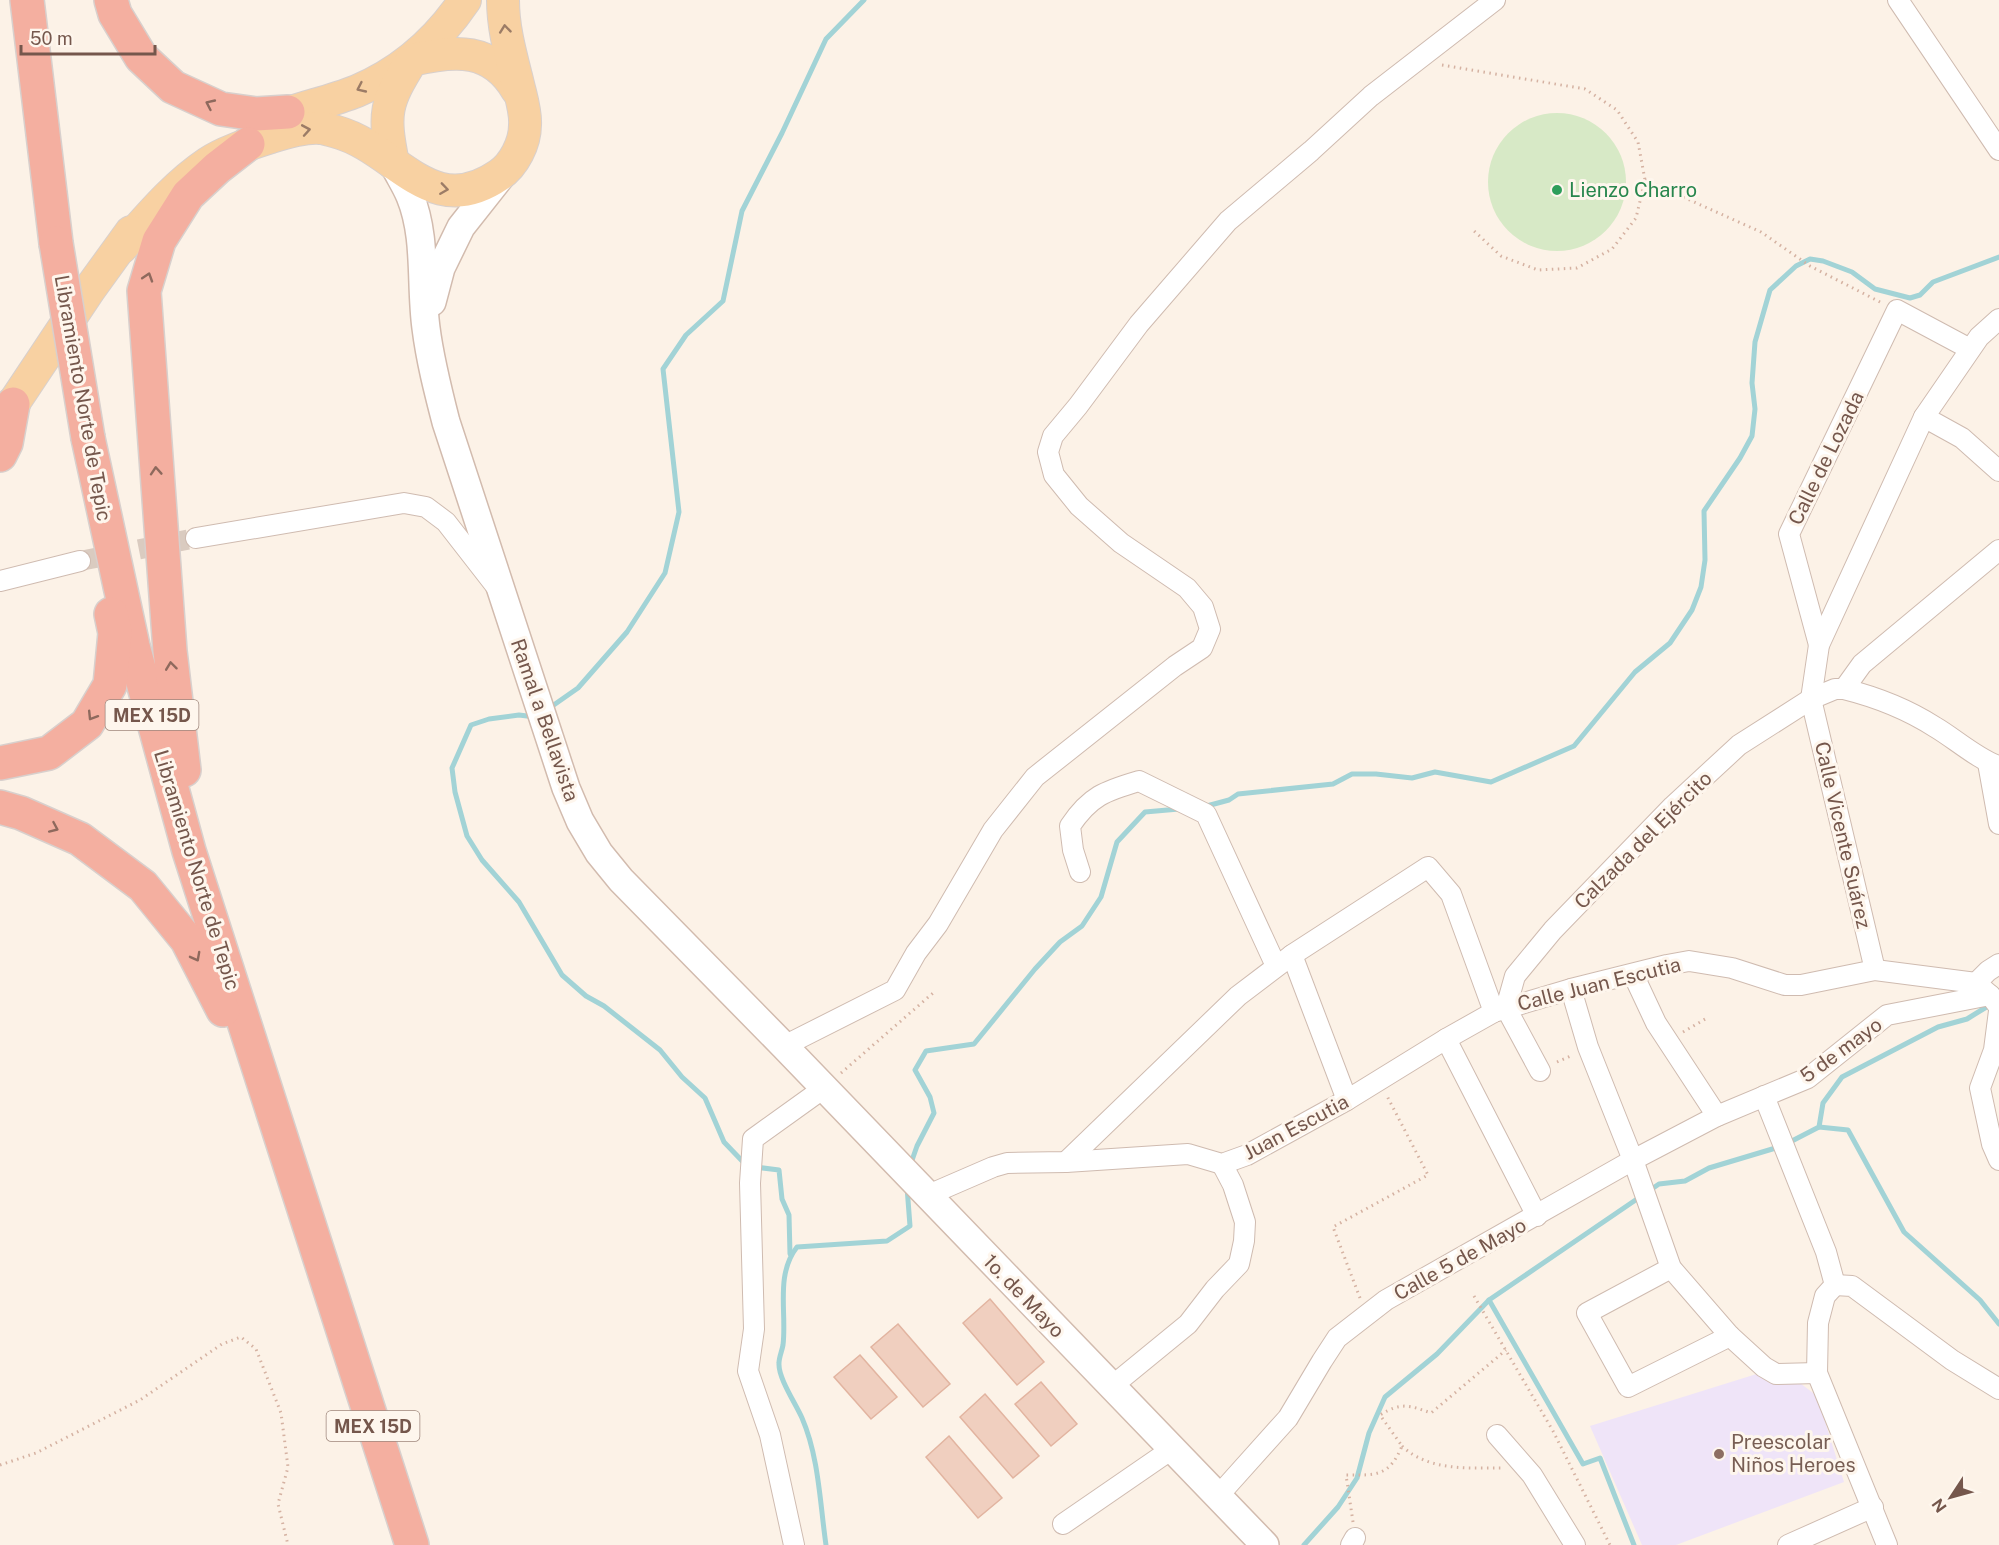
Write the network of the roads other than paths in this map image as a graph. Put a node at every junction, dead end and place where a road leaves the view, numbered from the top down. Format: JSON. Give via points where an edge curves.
{"nodes":[{"id":1,"x":27,"y":0,"type":"edge"},
{"id":2,"x":111,"y":0,"type":"edge"},
{"id":3,"x":465,"y":0,"type":"edge"},
{"id":4,"x":503,"y":0,"type":"edge"},
{"id":5,"x":1495,"y":0,"type":"edge"},
{"id":6,"x":1898,"y":0,"type":"edge"},
{"id":7,"x":412,"y":60,"type":"junction"},
{"id":8,"x":522,"y":99,"type":"junction"},
{"id":9,"x":288,"y":112,"type":"junction"},
{"id":10,"x":248,"y":144,"type":"junction"},
{"id":11,"x":1999,"y":150,"type":"edge"},
{"id":12,"x":393,"y":163,"type":"junction"},
{"id":13,"x":506,"y":171,"type":"junction"},
{"id":14,"x":121,"y":248,"type":"junction"},
{"id":15,"x":1999,"y":319,"type":"edge"},
{"id":16,"x":426,"y":326,"type":"junction"},
{"id":17,"x":1970,"y":349,"type":"junction"},
{"id":18,"x":7,"y":413,"type":"edge"},
{"id":19,"x":1924,"y":417,"type":"junction"},
{"id":20,"x":88,"y":438,"type":"junction"},
{"id":21,"x":0,"y":456,"type":"edge"},
{"id":22,"x":1999,"y":471,"type":"edge"},
{"id":23,"x":196,"y":538,"type":"tunnel mouth"},
{"id":24,"x":1999,"y":550,"type":"edge"},
{"id":25,"x":80,"y":561,"type":"tunnel mouth"},
{"id":26,"x":0,"y":581,"type":"edge"},
{"id":27,"x":504,"y":597,"type":"junction"},
{"id":28,"x":1819,"y":645,"type":"junction"},
{"id":29,"x":1844,"y":689,"type":"junction"},
{"id":30,"x":1810,"y":699,"type":"junction"},
{"id":31,"x":0,"y":763,"type":"edge"},
{"id":32,"x":1993,"y":764,"type":"edge"},
{"id":33,"x":0,"y":807,"type":"edge"},
{"id":34,"x":1999,"y":824,"type":"edge"},
{"id":35,"x":1080,"y":872,"type":"dead end"},
{"id":36,"x":1292,"y":955,"type":"junction"},
{"id":37,"x":1999,"y":964,"type":"edge"},
{"id":38,"x":1276,"y":966,"type":"junction"},
{"id":39,"x":1875,"y":970,"type":"junction"},
{"id":40,"x":1633,"y":974,"type":"junction"},
{"id":41,"x":232,"y":988,"type":"junction"},
{"id":42,"x":1571,"y":989,"type":"junction"},
{"id":43,"x":1991,"y":999,"type":"edge"},
{"id":44,"x":1500,"y":1010,"type":"junction"},
{"id":45,"x":1446,"y":1039,"type":"junction"},
{"id":46,"x":784,"y":1046,"type":"junction"},
{"id":47,"x":1540,"y":1071,"type":"road end"},
{"id":48,"x":824,"y":1088,"type":"junction"},
{"id":49,"x":1764,"y":1096,"type":"junction"},
{"id":50,"x":1347,"y":1100,"type":"junction"},
{"id":51,"x":1717,"y":1116,"type":"junction"},
{"id":52,"x":1634,"y":1160,"type":"junction"},
{"id":53,"x":1999,"y":1160,"type":"edge"},
{"id":54,"x":1066,"y":1162,"type":"junction"},
{"id":55,"x":1222,"y":1164,"type":"junction"},
{"id":56,"x":926,"y":1196,"type":"junction"},
{"id":57,"x":1537,"y":1216,"type":"junction"},
{"id":58,"x":1671,"y":1268,"type":"junction"},
{"id":59,"x":1834,"y":1285,"type":"junction"},
{"id":60,"x":334,"y":1307,"type":"junction"},
{"id":61,"x":1730,"y":1336,"type":"junction"},
{"id":62,"x":1817,"y":1373,"type":"junction"},
{"id":63,"x":1111,"y":1387,"type":"junction"},
{"id":64,"x":1999,"y":1389,"type":"edge"},
{"id":65,"x":1497,"y":1435,"type":"dead end"},
{"id":66,"x":1172,"y":1449,"type":"junction"},
{"id":67,"x":1224,"y":1503,"type":"junction"},
{"id":68,"x":1873,"y":1507,"type":"junction"},
{"id":69,"x":1063,"y":1524,"type":"dead end"},
{"id":70,"x":412,"y":1545,"type":"edge"},
{"id":71,"x":794,"y":1545,"type":"edge"},
{"id":72,"x":1265,"y":1545,"type":"edge"},
{"id":73,"x":1575,"y":1545,"type":"edge"},
{"id":74,"x":1788,"y":1545,"type":"edge"},
{"id":75,"x":1887,"y":1545,"type":"edge"}],
"edges":[{"from":1,"to":20,"type":"highway","name":"Libramiento Norte de Tepic","number":"MEX 15D","bridge":true,"via":[[56,243]]},
{"from":9,"to":2,"type":"highway","one_way":true,"via":[[256,114],[221,109],[173,87],[141,57]]},
{"from":3,"to":7,"type":"main road","via":[[439,34]]},
{"from":8,"to":4,"type":"main road","one_way":true,"via":[[506,39]]},
{"from":5,"to":46,"type":"street","via":[[1371,96],[1228,221],[1139,324],[1053,436],[1048,452],[1054,475],[1079,506],[1120,543],[1188,588],[1203,607],[1210,629],[1202,648],[1035,777],[993,830],[896,990]]},
{"from":6,"to":11,"type":"street"},
{"from":7,"to":8,"type":"main road","via":[[465,52],[489,60],[509,76]]},
{"from":7,"to":9,"type":"main road","one_way":true,"via":[[356,91]]},
{"from":7,"to":12,"type":"main road","via":[[388,106],[387,132]]},
{"from":8,"to":13,"type":"main road","via":[[526,124],[520,149]]},
{"from":9,"to":14,"type":"main road","via":[[240,133],[177,175],[145,210]]},
{"from":10,"to":12,"type":"main road","one_way":true,"via":[[320,128],[353,137]]},
{"from":10,"to":14,"type":"main road","via":[[210,162],[183,182]]},
{"from":41,"to":10,"type":"highway","one_way":true,"via":[[238,967],[186,791],[170,651],[144,291],[159,241],[188,195]]},
{"from":12,"to":13,"type":"main road","one_way":true,"via":[[434,188],[460,192],[485,185]]},
{"from":12,"to":16,"type":"street","name":"Ramal a Bellavista","via":[[410,196],[417,221]]},
{"from":13,"to":16,"type":"street","via":[[461,227],[441,268]]},
{"from":14,"to":18,"type":"main road"},
{"from":15,"to":17,"type":"street"},
{"from":16,"to":27,"type":"street","name":"Ramal a Bellavista","via":[[446,422]]},
{"from":17,"to":19,"type":"street"},
{"from":17,"to":28,"type":"street","name":"Calle de Lozada","via":[[1897,310],[1789,534]]},
{"from":18,"to":21,"type":"highway","via":[[6,443]]},
{"from":19,"to":22,"type":"street","via":[[1962,438]]},
{"from":19,"to":28,"type":"street"},
{"from":20,"to":31,"type":"highway","one_way":true,"via":[[79,468],[115,633],[110,685],[87,724],[49,753]]},
{"from":20,"to":41,"type":"highway","name":"Libramiento Norte de Tepic","number":"MEX 15D","via":[[133,646],[189,851]]},
{"from":23,"to":27,"type":"street","via":[[404,503],[426,507],[446,522]]},
{"from":24,"to":29,"type":"street","via":[[1863,664]]},
{"from":25,"to":26,"type":"street"},
{"from":27,"to":46,"type":"street","name":"Ramal a Bellavista","via":[[580,821],[599,853]]},
{"from":28,"to":30,"type":"street"},
{"from":29,"to":30,"type":"street","name":"Calzada del Ejército","via":[[1834,688]]},
{"from":29,"to":32,"type":"street","via":[[1903,709]]},
{"from":30,"to":39,"type":"street","name":"Calle Vicente Suárez"},
{"from":30,"to":44,"type":"street","name":"Calzada del Ejército","via":[[1739,745],[1673,806],[1553,930],[1515,976]]},
{"from":32,"to":34,"type":"street"},
{"from":33,"to":60,"type":"highway","one_way":true,"via":[[80,839],[143,886],[187,940],[222,1008],[308,1281]]},
{"from":35,"to":38,"type":"street","via":[[1070,826],[1081,809],[1108,790],[1139,781],[1206,814]]},
{"from":36,"to":38,"type":"street"},
{"from":36,"to":44,"type":"street","via":[[1428,867],[1451,894]]},
{"from":36,"to":50,"type":"street"},
{"from":37,"to":43,"type":"street","via":[[1988,971]]},
{"from":38,"to":54,"type":"street","via":[[1238,996]]},
{"from":39,"to":40,"type":"street","name":"Calle Juan Escutia","via":[[1785,986],[1732,968],[1689,962]]},
{"from":39,"to":43,"type":"street","name":"Calle Juan Escutia"},
{"from":40,"to":42,"type":"street","name":"Calle Juan Escutia"},
{"from":40,"to":51,"type":"street","via":[[1656,1023]]},
{"from":41,"to":60,"type":"highway","name":"Libramiento Norte de Tepic","number":"MEX 15D"},
{"from":42,"to":44,"type":"street","name":"Calle Juan Escutia"},
{"from":42,"to":52,"type":"street","via":[[1588,1047]]},
{"from":43,"to":49,"type":"street","name":"5 de mayo","via":[[1887,1016],[1808,1078]]},
{"from":43,"to":53,"type":"street","via":[[1994,1050],[1980,1088]]},
{"from":44,"to":45,"type":"street","name":"Juan Escutia"},
{"from":44,"to":47,"type":"street"},
{"from":45,"to":50,"type":"street","name":"Juan Escutia"},
{"from":45,"to":57,"type":"street"},
{"from":46,"to":48,"type":"street","name":"1o. de Mayo"},
{"from":48,"to":56,"type":"street","name":"1o. de Mayo"},
{"from":48,"to":71,"type":"street","via":[[753,1139],[750,1183],[754,1329],[748,1371],[770,1435]]},
{"from":49,"to":51,"type":"street","name":"Calle 5 de Mayo"},
{"from":49,"to":59,"type":"street","via":[[1826,1252]]},
{"from":50,"to":55,"type":"street","name":"Juan Escutia","via":[[1247,1155]]},
{"from":51,"to":52,"type":"street","name":"Calle 5 de Mayo"},
{"from":52,"to":57,"type":"street","name":"Calle 5 de Mayo"},
{"from":52,"to":58,"type":"street"},
{"from":54,"to":55,"type":"street","name":"Juan Escutia","via":[[1188,1154]]},
{"from":54,"to":56,"type":"street","name":"Juan Escutia","via":[[1007,1163]]},
{"from":55,"to":63,"type":"street","via":[[1245,1222],[1239,1264],[1188,1324]]},
{"from":56,"to":63,"type":"street","name":"1o. de Mayo"},
{"from":57,"to":67,"type":"street","name":"Calle 5 de Mayo","via":[[1386,1300],[1337,1338],[1288,1418]]},
{"from":58,"to":61,"type":"street"},
{"from":58,"to":61,"type":"street","via":[[1587,1313],[1628,1387]]},
{"from":59,"to":62,"type":"street","via":[[1825,1296],[1818,1323]]},
{"from":59,"to":64,"type":"street","via":[[1852,1286],[1952,1360]]},
{"from":60,"to":70,"type":"highway","name":"Libramiento Norte de Tepic","number":"MEX 15D"},
{"from":61,"to":62,"type":"street","via":[[1776,1374]]},
{"from":62,"to":68,"type":"street"},
{"from":63,"to":66,"type":"street","name":"1o. de Mayo"},
{"from":65,"to":73,"type":"street","via":[[1532,1475]]},
{"from":66,"to":67,"type":"street","name":"1o. de Mayo"},
{"from":66,"to":69,"type":"street"},
{"from":67,"to":72,"type":"street","name":"1o. de Mayo"},
{"from":68,"to":74,"type":"street"},
{"from":68,"to":75,"type":"street"}]}
